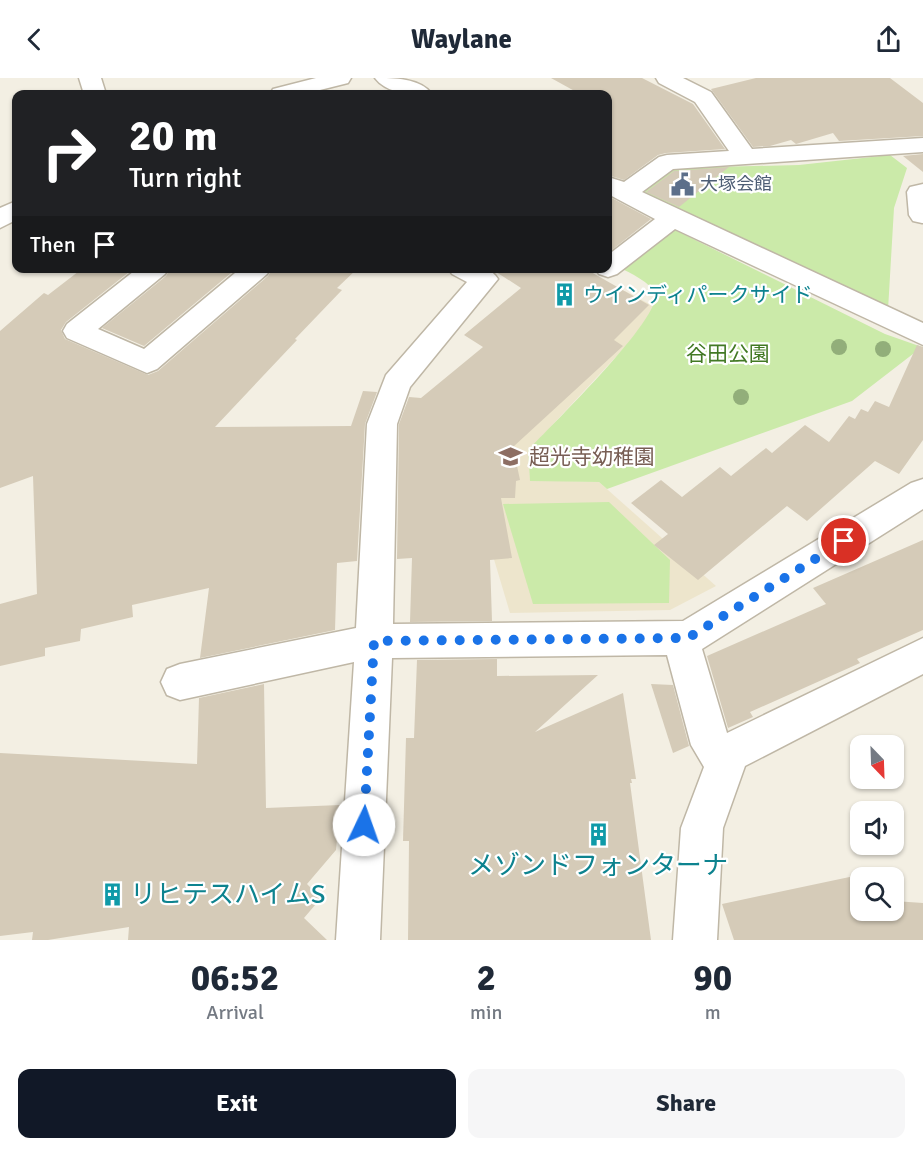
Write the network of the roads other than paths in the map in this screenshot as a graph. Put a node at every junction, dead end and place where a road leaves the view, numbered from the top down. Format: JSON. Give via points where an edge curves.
{"nodes":[{"id":1,"x":340,"y":78,"type":"edge"},
{"id":2,"x":386,"y":78,"type":"edge"},
{"id":3,"x":706,"y":78,"type":"edge"},
{"id":4,"x":675,"y":81,"type":"edge"},
{"id":5,"x":296,"y":90,"type":"edge"},
{"id":6,"x":412,"y":90,"type":"edge"},
{"id":7,"x":923,"y":145,"type":"edge"},
{"id":8,"x":746,"y":158,"type":"junction"},
{"id":9,"x":616,"y":188,"type":"edge"},
{"id":10,"x":672,"y":218,"type":"junction"},
{"id":11,"x":612,"y":265,"type":"edge"},
{"id":12,"x":150,"y":273,"type":"edge"},
{"id":13,"x":248,"y":273,"type":"edge"},
{"id":14,"x":481,"y":273,"type":"edge"},
{"id":15,"x":923,"y":335,"type":"edge"},
{"id":16,"x":923,"y":492,"type":"edge"},
{"id":17,"x":681,"y":638,"type":"junction"},
{"id":18,"x":374,"y":641,"type":"junction"},
{"id":19,"x":923,"y":655,"type":"edge"},
{"id":20,"x":180,"y":682,"type":"dead end"},
{"id":21,"x":726,"y":763,"type":"junction"},
{"id":22,"x":358,"y":940,"type":"edge"},
{"id":23,"x":695,"y":940,"type":"edge"}],
"edges":[{"from":1,"to":5,"type":"street"},
{"from":2,"to":6,"type":"street"},
{"from":3,"to":4,"type":"street"},
{"from":4,"to":8,"type":"street","via":[[703,97]]},
{"from":7,"to":8,"type":"street"},
{"from":8,"to":9,"type":"street","via":[[667,162]]},
{"from":9,"to":10,"type":"street"},
{"from":10,"to":11,"type":"street"},
{"from":10,"to":15,"type":"street"},
{"from":12,"to":13,"type":"street","via":[[77,331],[147,362]]},
{"from":14,"to":18,"type":"street","via":[[396,383],[381,424]]},
{"from":16,"to":17,"type":"street","via":[[688,638]]},
{"from":17,"to":18,"type":"street"},
{"from":17,"to":21,"type":"street","via":[[711,745]]},
{"from":18,"to":20,"type":"street"},
{"from":18,"to":22,"type":"street"},
{"from":19,"to":21,"type":"street","via":[[729,753]]},
{"from":21,"to":23,"type":"street","via":[[702,828]]}]}
